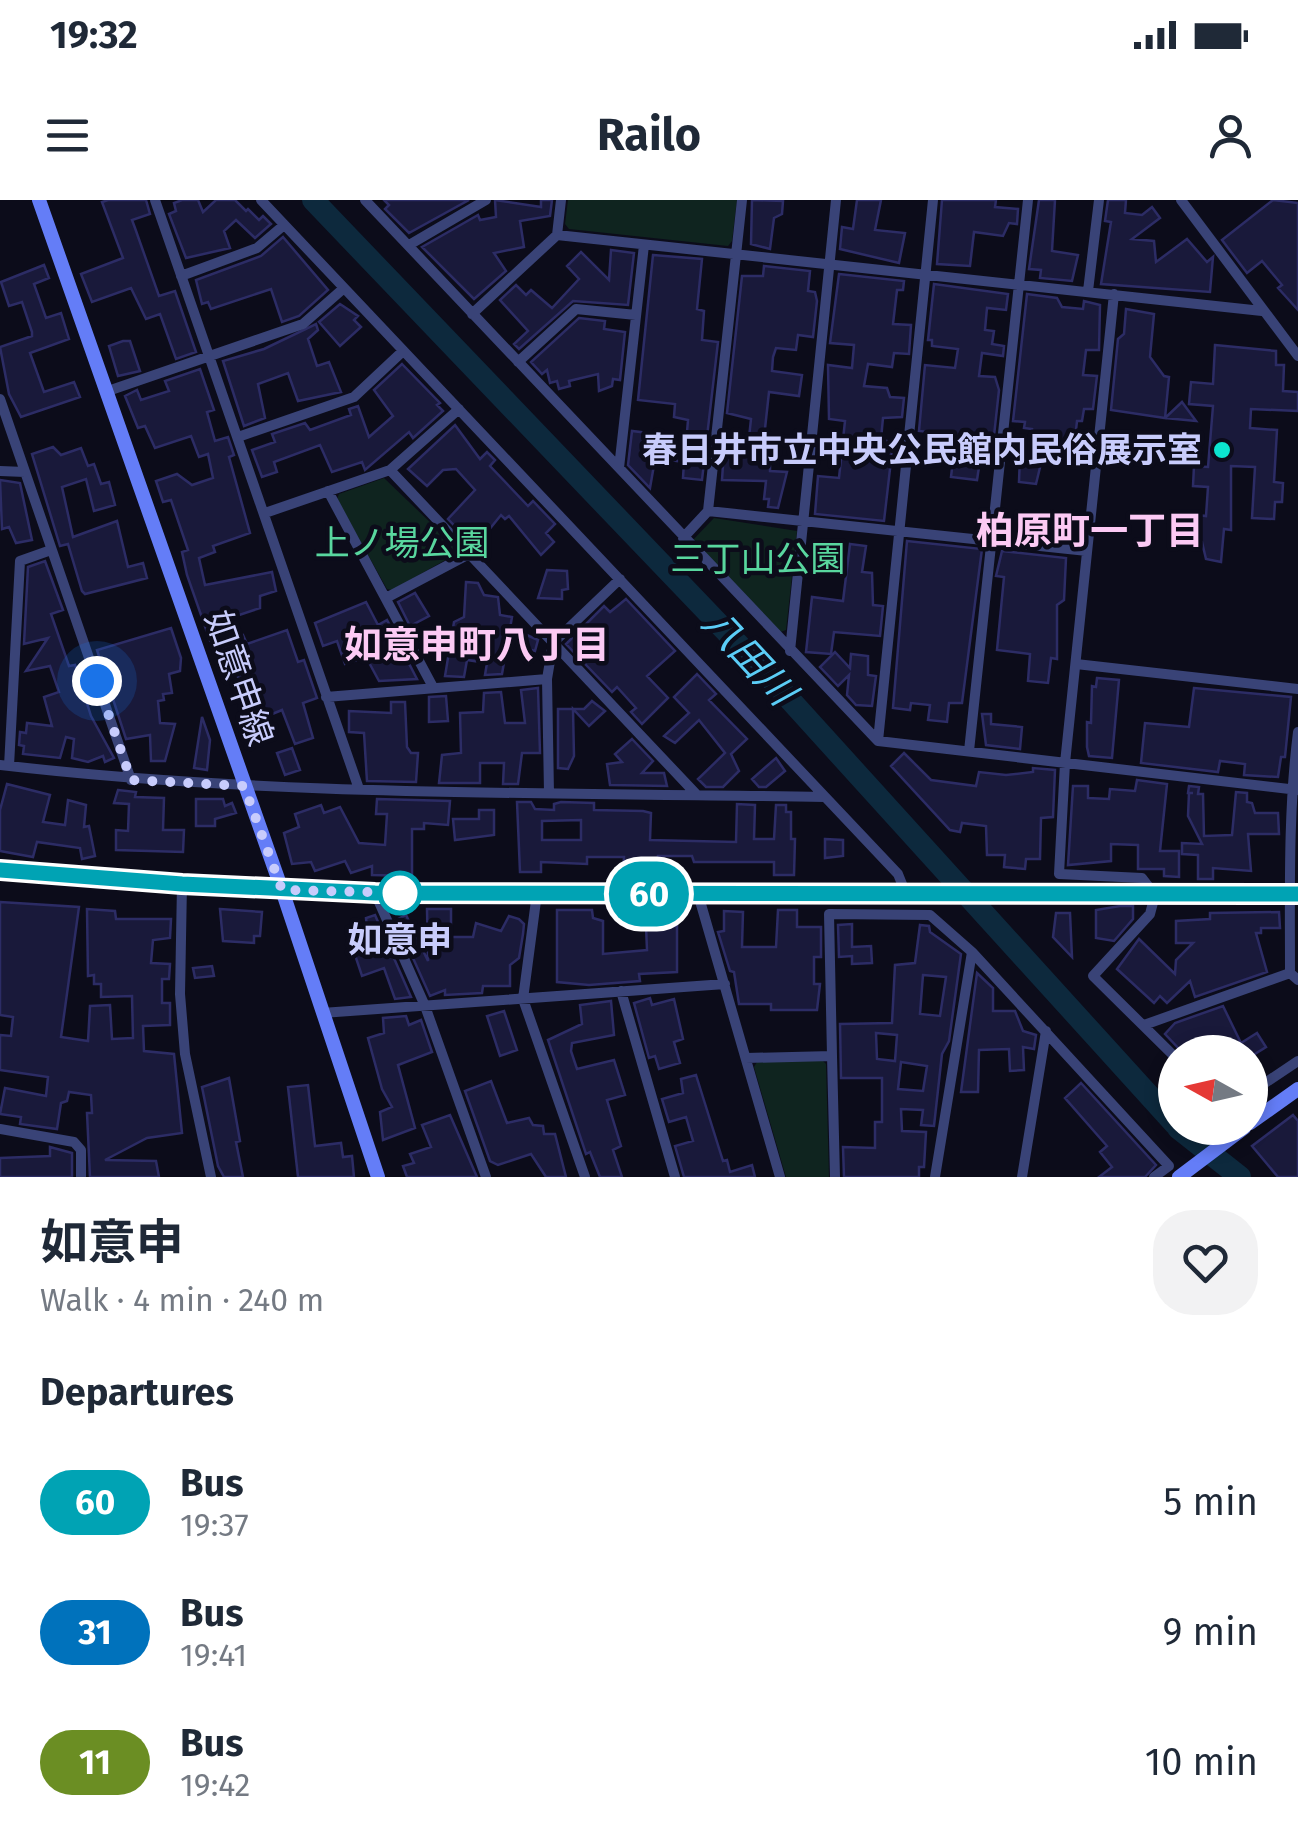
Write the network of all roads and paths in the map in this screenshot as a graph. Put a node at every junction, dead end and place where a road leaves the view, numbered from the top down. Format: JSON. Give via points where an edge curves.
{"nodes":[{"id":1,"x":39,"y":200,"type":"edge"},
{"id":2,"x":155,"y":200,"type":"edge"},
{"id":3,"x":261,"y":200,"type":"edge"},
{"id":4,"x":365,"y":200,"type":"edge"},
{"id":5,"x":486,"y":200,"type":"edge"},
{"id":6,"x":561,"y":200,"type":"edge"},
{"id":7,"x":742,"y":200,"type":"edge"},
{"id":8,"x":836,"y":200,"type":"edge"},
{"id":9,"x":933,"y":200,"type":"edge"},
{"id":10,"x":1028,"y":200,"type":"edge"},
{"id":11,"x":1099,"y":200,"type":"edge"},
{"id":12,"x":1181,"y":200,"type":"edge"},
{"id":13,"x":284,"y":224,"type":"junction"},
{"id":14,"x":557,"y":235,"type":"junction"},
{"id":15,"x":644,"y":245,"type":"junction"},
{"id":16,"x":409,"y":246,"type":"junction"},
{"id":17,"x":736,"y":254,"type":"junction"},
{"id":18,"x":830,"y":264,"type":"junction"},
{"id":19,"x":925,"y":275,"type":"junction"},
{"id":20,"x":181,"y":276,"type":"junction"},
{"id":21,"x":1020,"y":283,"type":"junction"},
{"id":22,"x":344,"y":288,"type":"junction"},
{"id":23,"x":1088,"y":291,"type":"junction"},
{"id":24,"x":1114,"y":294,"type":"junction"},
{"id":25,"x":1262,"y":311,"type":"junction"},
{"id":26,"x":472,"y":314,"type":"junction"},
{"id":27,"x":636,"y":316,"type":"junction"},
{"id":28,"x":403,"y":352,"type":"junction"},
{"id":29,"x":1298,"y":356,"type":"edge"},
{"id":30,"x":210,"y":357,"type":"junction"},
{"id":31,"x":518,"y":362,"type":"junction"},
{"id":32,"x":108,"y":391,"type":"junction"},
{"id":33,"x":0,"y":399,"type":"edge"},
{"id":34,"x":459,"y":409,"type":"junction"},
{"id":35,"x":238,"y":437,"type":"junction"},
{"id":36,"x":619,"y":468,"type":"junction"},
{"id":37,"x":390,"y":470,"type":"junction"},
{"id":38,"x":0,"y":471,"type":"edge"},
{"id":39,"x":25,"y":472,"type":"junction"},
{"id":40,"x":328,"y":491,"type":"junction"},
{"id":41,"x":708,"y":511,"type":"junction"},
{"id":42,"x":264,"y":513,"type":"junction"},
{"id":43,"x":803,"y":521,"type":"junction"},
{"id":44,"x":898,"y":531,"type":"junction"},
{"id":45,"x":683,"y":538,"type":"junction"},
{"id":46,"x":992,"y":541,"type":"junction"},
{"id":47,"x":51,"y":550,"type":"junction"},
{"id":48,"x":1087,"y":551,"type":"junction"},
{"id":49,"x":469,"y":554,"type":"junction"},
{"id":50,"x":620,"y":580,"type":"junction"},
{"id":51,"x":386,"y":598,"type":"junction"},
{"id":52,"x":553,"y":644,"type":"junction"},
{"id":53,"x":790,"y":651,"type":"junction"},
{"id":54,"x":1076,"y":664,"type":"junction"},
{"id":55,"x":547,"y":679,"type":"junction"},
{"id":56,"x":433,"y":687,"type":"junction"},
{"id":57,"x":1298,"y":689,"type":"edge"},
{"id":58,"x":326,"y":697,"type":"junction"},
{"id":59,"x":1298,"y":732,"type":"edge"},
{"id":60,"x":878,"y":741,"type":"junction"},
{"id":61,"x":969,"y":750,"type":"junction"},
{"id":62,"x":1065,"y":762,"type":"junction"},
{"id":63,"x":4,"y":765,"type":"edge"},
{"id":64,"x":131,"y":780,"type":"junction"},
{"id":65,"x":244,"y":786,"type":"junction"},
{"id":66,"x":359,"y":789,"type":"junction"},
{"id":67,"x":1294,"y":790,"type":"edge"},
{"id":68,"x":549,"y":793,"type":"junction"},
{"id":69,"x":697,"y":794,"type":"junction"},
{"id":70,"x":825,"y":797,"type":"junction"},
{"id":71,"x":0,"y":870,"type":"edge"},
{"id":72,"x":182,"y":884,"type":"junction"},
{"id":73,"x":282,"y":890,"type":"junction"},
{"id":74,"x":536,"y":892,"type":"junction"},
{"id":75,"x":375,"y":893,"type":"junction"},
{"id":76,"x":1294,"y":893,"type":"edge"},
{"id":77,"x":698,"y":894,"type":"junction"},
{"id":78,"x":906,"y":894,"type":"junction"},
{"id":79,"x":1155,"y":894,"type":"junction"},
{"id":80,"x":972,"y":952,"type":"junction"},
{"id":81,"x":1294,"y":976,"type":"edge"},
{"id":82,"x":725,"y":984,"type":"junction"},
{"id":83,"x":621,"y":991,"type":"junction"},
{"id":84,"x":523,"y":999,"type":"junction"},
{"id":85,"x":425,"y":1006,"type":"junction"},
{"id":86,"x":322,"y":1014,"type":"junction"},
{"id":87,"x":1144,"y":1026,"type":"junction"},
{"id":88,"x":1046,"y":1031,"type":"junction"},
{"id":89,"x":1158,"y":1040,"type":"edge"},
{"id":90,"x":832,"y":1056,"type":"junction"},
{"id":91,"x":746,"y":1058,"type":"junction"},
{"id":92,"x":1298,"y":1062,"type":"edge"},
{"id":93,"x":1268,"y":1081,"type":"edge"},
{"id":94,"x":1298,"y":1089,"type":"edge"},
{"id":95,"x":1268,"y":1111,"type":"edge"},
{"id":96,"x":0,"y":1129,"type":"edge"},
{"id":97,"x":1222,"y":1145,"type":"edge"},
{"id":98,"x":1186,"y":1175,"type":"edge"},
{"id":99,"x":80,"y":1177,"type":"edge"},
{"id":100,"x":211,"y":1177,"type":"edge"},
{"id":101,"x":378,"y":1177,"type":"edge"},
{"id":102,"x":486,"y":1177,"type":"edge"},
{"id":103,"x":585,"y":1177,"type":"edge"},
{"id":104,"x":676,"y":1177,"type":"edge"},
{"id":105,"x":780,"y":1177,"type":"edge"},
{"id":106,"x":835,"y":1177,"type":"edge"},
{"id":107,"x":935,"y":1177,"type":"edge"},
{"id":108,"x":1022,"y":1177,"type":"edge"},
{"id":109,"x":1154,"y":1177,"type":"edge"}],
"edges":[{"from":1,"to":32,"type":"main road","name":"如意申線"},
{"from":2,"to":20,"type":"street"},
{"from":3,"to":13,"type":"street"},
{"from":4,"to":16,"type":"street"},
{"from":5,"to":16,"type":"street"},
{"from":6,"to":14,"type":"street"},
{"from":7,"to":17,"type":"street"},
{"from":8,"to":18,"type":"street"},
{"from":9,"to":19,"type":"street"},
{"from":10,"to":21,"type":"street"},
{"from":11,"to":23,"type":"street"},
{"from":12,"to":25,"type":"street"},
{"from":13,"to":20,"type":"street","via":[[257,248]]},
{"from":13,"to":22,"type":"street"},
{"from":14,"to":15,"type":"street"},
{"from":14,"to":26,"type":"street"},
{"from":15,"to":17,"type":"street"},
{"from":15,"to":27,"type":"street"},
{"from":16,"to":26,"type":"street"},
{"from":17,"to":18,"type":"street"},
{"from":17,"to":41,"type":"street"},
{"from":18,"to":19,"type":"street"},
{"from":18,"to":43,"type":"street"},
{"from":19,"to":21,"type":"street"},
{"from":19,"to":44,"type":"street"},
{"from":20,"to":30,"type":"street"},
{"from":21,"to":23,"type":"street"},
{"from":21,"to":46,"type":"street"},
{"from":22,"to":28,"type":"street"},
{"from":22,"to":30,"type":"street","via":[[303,324]]},
{"from":23,"to":24,"type":"street"},
{"from":24,"to":25,"type":"street"},
{"from":24,"to":48,"type":"street"},
{"from":25,"to":29,"type":"street"},
{"from":26,"to":31,"type":"street"},
{"from":27,"to":31,"type":"street","via":[[576,309]]},
{"from":27,"to":36,"type":"street"},
{"from":28,"to":34,"type":"street"},
{"from":28,"to":35,"type":"street","via":[[354,396]]},
{"from":30,"to":32,"type":"street"},
{"from":30,"to":35,"type":"street"},
{"from":31,"to":36,"type":"street"},
{"from":32,"to":65,"type":"main road","name":"如意申線"},
{"from":33,"to":39,"type":"street"},
{"from":34,"to":37,"type":"street"},
{"from":34,"to":50,"type":"street"},
{"from":35,"to":42,"type":"street"},
{"from":36,"to":45,"type":"street"},
{"from":37,"to":40,"type":"street"},
{"from":37,"to":49,"type":"street"},
{"from":38,"to":39,"type":"street"},
{"from":39,"to":47,"type":"street"},
{"from":40,"to":42,"type":"street"},
{"from":40,"to":51,"type":"street"},
{"from":41,"to":43,"type":"street"},
{"from":41,"to":45,"type":"street"},
{"from":42,"to":58,"type":"street"},
{"from":43,"to":44,"type":"street"},
{"from":43,"to":53,"type":"street"},
{"from":44,"to":46,"type":"street"},
{"from":44,"to":60,"type":"street"},
{"from":45,"to":53,"type":"street"},
{"from":46,"to":48,"type":"street"},
{"from":46,"to":61,"type":"street"},
{"from":47,"to":63,"type":"street","via":[[20,561]]},
{"from":47,"to":64,"type":"street"},
{"from":48,"to":54,"type":"street"},
{"from":49,"to":51,"type":"street"},
{"from":49,"to":52,"type":"street"},
{"from":50,"to":52,"type":"street"},
{"from":50,"to":70,"type":"street"},
{"from":51,"to":56,"type":"street"},
{"from":52,"to":55,"type":"street"},
{"from":52,"to":69,"type":"street"},
{"from":53,"to":60,"type":"street"},
{"from":54,"to":57,"type":"street"},
{"from":54,"to":62,"type":"street"},
{"from":55,"to":56,"type":"street"},
{"from":55,"to":68,"type":"street"},
{"from":56,"to":58,"type":"street"},
{"from":58,"to":66,"type":"street"},
{"from":59,"to":67,"type":"street"},
{"from":60,"to":61,"type":"street"},
{"from":61,"to":62,"type":"street"},
{"from":62,"to":67,"type":"street"},
{"from":62,"to":79,"type":"street","via":[[1059,874],[1142,878]]},
{"from":63,"to":64,"type":"street"},
{"from":64,"to":65,"type":"street"},
{"from":65,"to":66,"type":"street"},
{"from":65,"to":73,"type":"main road","name":"如意申線"},
{"from":66,"to":68,"type":"street"},
{"from":67,"to":76,"type":"street"},
{"from":68,"to":69,"type":"street"},
{"from":69,"to":70,"type":"street"},
{"from":70,"to":78,"type":"street","via":[[898,874]]},
{"from":71,"to":72,"type":"main road"},
{"from":72,"to":73,"type":"main road"},
{"from":72,"to":100,"type":"street","via":[[184,1039]]},
{"from":73,"to":75,"type":"main road"},
{"from":73,"to":86,"type":"main road","name":"如意申線"},
{"from":74,"to":75,"type":"main road"},
{"from":74,"to":77,"type":"main road"},
{"from":74,"to":84,"type":"street"},
{"from":75,"to":85,"type":"street"},
{"from":76,"to":79,"type":"main road"},
{"from":76,"to":81,"type":"street"},
{"from":77,"to":78,"type":"main road"},
{"from":77,"to":82,"type":"street"},
{"from":78,"to":79,"type":"main road"},
{"from":79,"to":87,"type":"street","via":[[1150,914],[1093,976]]},
{"from":80,"to":88,"type":"street"},
{"from":80,"to":90,"type":"street","via":[[930,914],[829,914]]},
{"from":80,"to":107,"type":"street"},
{"from":81,"to":87,"type":"street"},
{"from":82,"to":83,"type":"street"},
{"from":82,"to":91,"type":"street"},
{"from":83,"to":84,"type":"street"},
{"from":83,"to":104,"type":"street"},
{"from":84,"to":85,"type":"street"},
{"from":84,"to":103,"type":"street"},
{"from":85,"to":86,"type":"street"},
{"from":85,"to":102,"type":"street"},
{"from":86,"to":101,"type":"main road","name":"如意申線"},
{"from":87,"to":89,"type":"street"},
{"from":88,"to":108,"type":"street"},
{"from":88,"to":109,"type":"street","via":[[1169,1166]]},
{"from":90,"to":91,"type":"street"},
{"from":90,"to":106,"type":"street"},
{"from":91,"to":105,"type":"street"},
{"from":92,"to":93,"type":"street"},
{"from":94,"to":95,"type":"main road"},
{"from":96,"to":99,"type":"street","via":[[74,1142]]},
{"from":97,"to":98,"type":"main road"}]}
